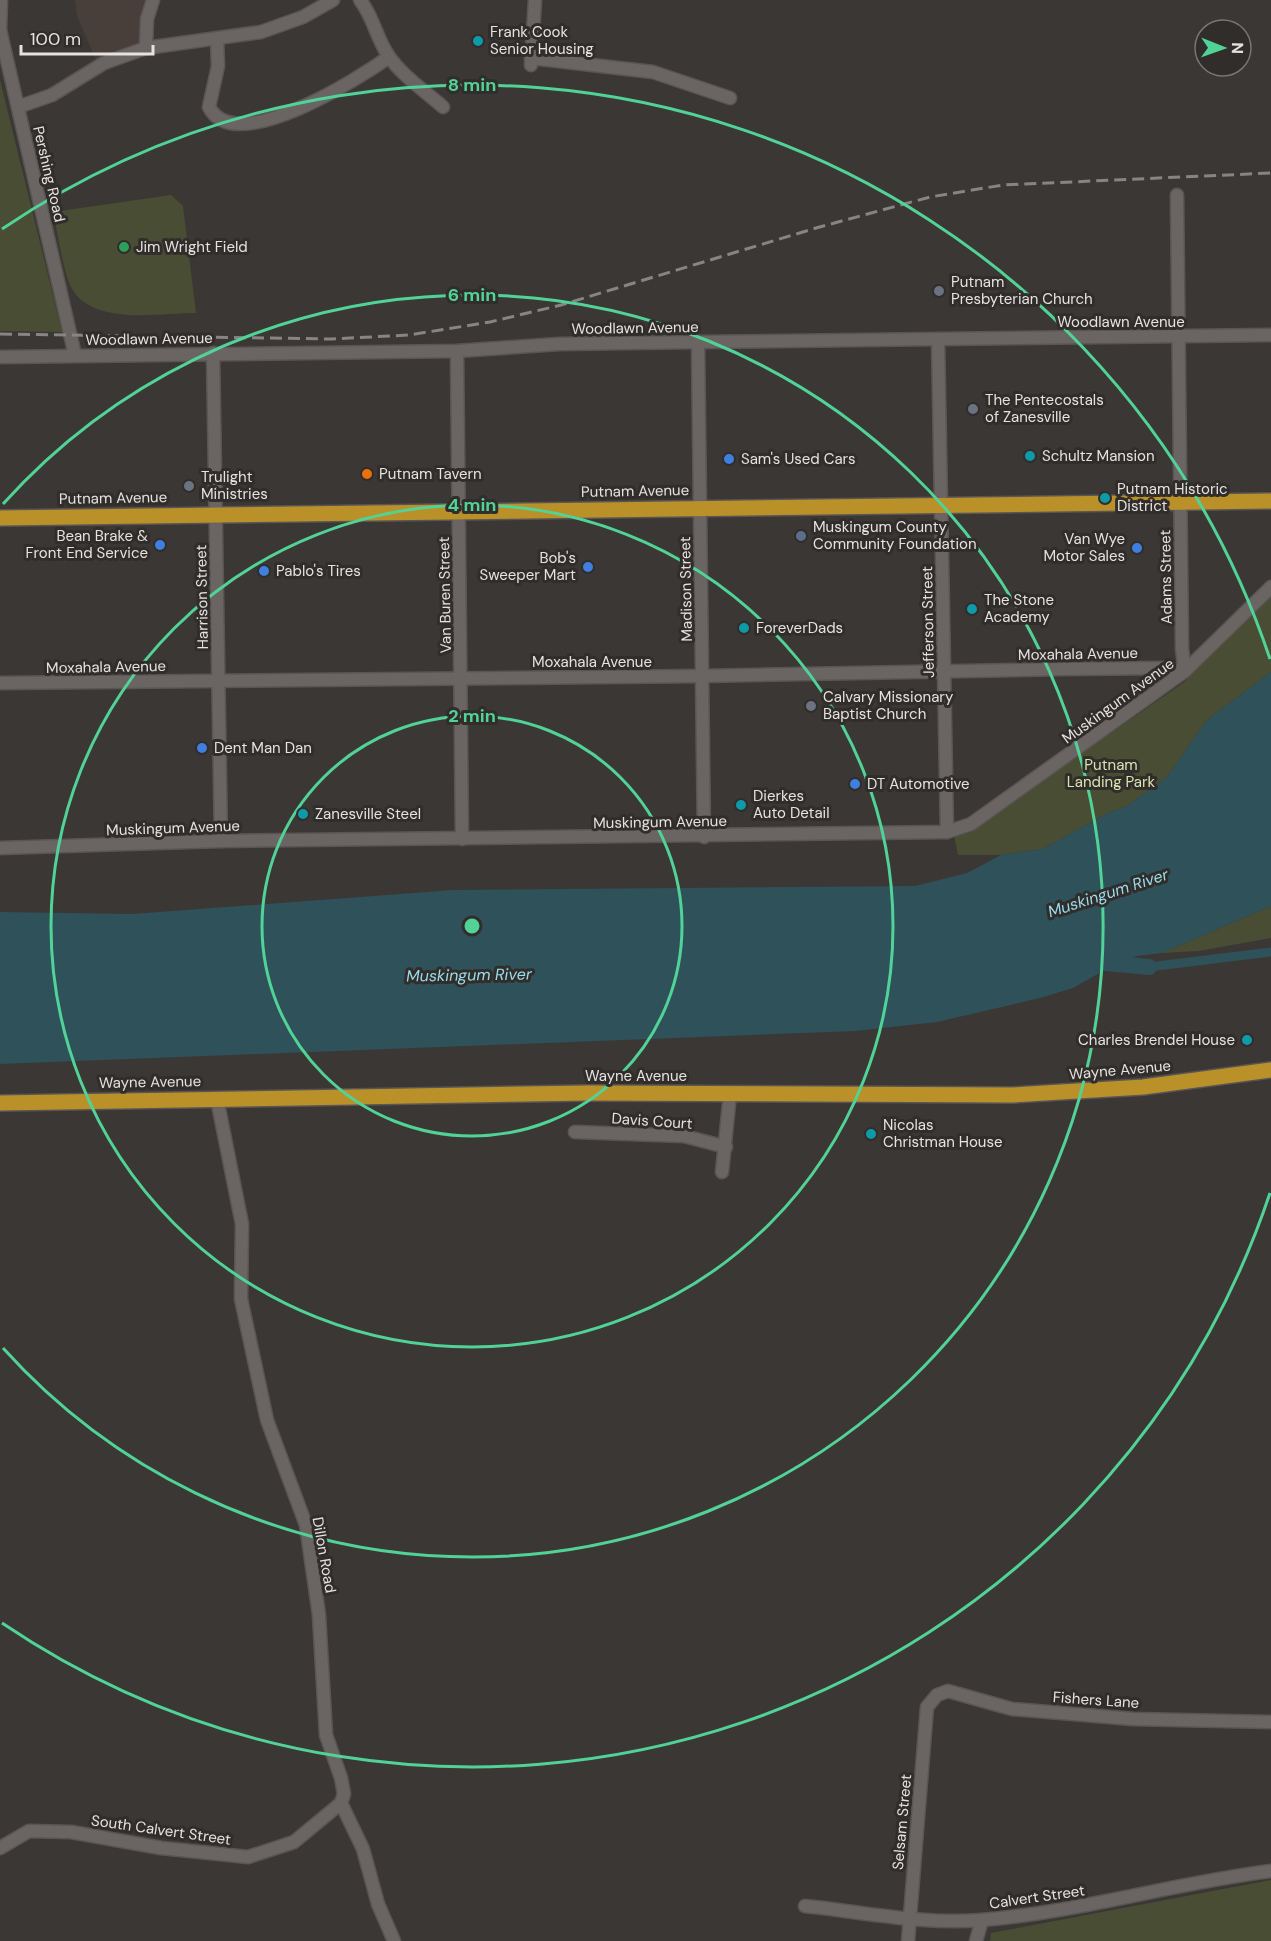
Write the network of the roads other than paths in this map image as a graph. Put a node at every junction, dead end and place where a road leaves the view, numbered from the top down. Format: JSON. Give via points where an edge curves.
{"nodes":[{"id":1,"x":1,"y":0,"type":"edge"},
{"id":2,"x":153,"y":0,"type":"edge"},
{"id":3,"x":333,"y":0,"type":"edge"},
{"id":4,"x":360,"y":0,"type":"edge"},
{"id":5,"x":535,"y":0,"type":"edge"},
{"id":6,"x":368,"y":5,"type":"edge"},
{"id":7,"x":217,"y":39,"type":"junction"},
{"id":8,"x":146,"y":48,"type":"junction"},
{"id":9,"x":388,"y":57,"type":"junction"},
{"id":10,"x":730,"y":98,"type":"dead end"},
{"id":11,"x":18,"y":107,"type":"junction"},
{"id":12,"x":442,"y":107,"type":"dead end"},
{"id":13,"x":1177,"y":195,"type":"dead end"},
{"id":14,"x":1271,"y":335,"type":"edge"},
{"id":15,"x":1178,"y":336,"type":"junction"},
{"id":16,"x":938,"y":339,"type":"junction"},
{"id":17,"x":698,"y":342,"type":"junction"},
{"id":18,"x":457,"y":351,"type":"junction"},
{"id":19,"x":213,"y":352,"type":"junction"},
{"id":20,"x":75,"y":355,"type":"junction"},
{"id":21,"x":0,"y":357,"type":"edge"},
{"id":22,"x":1271,"y":501,"type":"edge"},
{"id":23,"x":1180,"y":502,"type":"junction"},
{"id":24,"x":941,"y":505,"type":"junction"},
{"id":25,"x":700,"y":508,"type":"junction"},
{"id":26,"x":459,"y":512,"type":"junction"},
{"id":27,"x":215,"y":515,"type":"junction"},
{"id":28,"x":0,"y":518,"type":"edge"},
{"id":29,"x":1271,"y":587,"type":"edge"},
{"id":30,"x":944,"y":671,"type":"junction"},
{"id":31,"x":1185,"y":671,"type":"junction"},
{"id":32,"x":702,"y":676,"type":"junction"},
{"id":33,"x":460,"y":678,"type":"junction"},
{"id":34,"x":218,"y":680,"type":"junction"},
{"id":35,"x":0,"y":683,"type":"edge"},
{"id":36,"x":947,"y":832,"type":"junction"},
{"id":37,"x":704,"y":837,"type":"junction"},
{"id":38,"x":462,"y":839,"type":"junction"},
{"id":39,"x":220,"y":841,"type":"junction"},
{"id":40,"x":0,"y":848,"type":"edge"},
{"id":41,"x":1271,"y":1070,"type":"edge"},
{"id":42,"x":730,"y":1094,"type":"junction"},
{"id":43,"x":217,"y":1099,"type":"junction"},
{"id":44,"x":0,"y":1103,"type":"edge"},
{"id":45,"x":575,"y":1132,"type":"dead end"},
{"id":46,"x":726,"y":1147,"type":"junction"},
{"id":47,"x":722,"y":1172,"type":"dead end"},
{"id":48,"x":927,"y":1707,"type":"joint"},
{"id":49,"x":1271,"y":1722,"type":"edge"},
{"id":50,"x":341,"y":1803,"type":"junction"},
{"id":51,"x":0,"y":1848,"type":"edge"},
{"id":52,"x":1271,"y":1871,"type":"edge"},
{"id":53,"x":805,"y":1906,"type":"dead end"},
{"id":54,"x":909,"y":1918,"type":"junction"},
{"id":55,"x":982,"y":1920,"type":"junction"},
{"id":56,"x":394,"y":1941,"type":"edge"},
{"id":57,"x":908,"y":1941,"type":"edge"},
{"id":58,"x":976,"y":1941,"type":"edge"}],
"edges":[{"from":1,"to":11,"type":"street","name":"Pershing Road","via":[[0,30]]},
{"from":2,"to":8,"type":"street","via":[[147,19]]},
{"from":3,"to":7,"type":"street","via":[[282,25]]},
{"from":4,"to":6,"type":"street"},
{"from":5,"to":10,"type":"street","via":[[531,62],[653,72]]},
{"from":6,"to":9,"type":"street","via":[[376,36]]},
{"from":7,"to":8,"type":"street"},
{"from":7,"to":9,"type":"street","via":[[218,66],[208,107],[223,122],[261,120],[316,102]]},
{"from":8,"to":11,"type":"street","via":[[104,63],[52,95]]},
{"from":9,"to":12,"type":"street"},
{"from":11,"to":20,"type":"street","name":"Pershing Road"},
{"from":13,"to":15,"type":"street","name":"Adams Street"},
{"from":14,"to":15,"type":"street","name":"Woodlawn Avenue"},
{"from":15,"to":16,"type":"street","name":"Woodlawn Avenue"},
{"from":15,"to":23,"type":"street","name":"Adams Street"},
{"from":16,"to":17,"type":"street","name":"Woodlawn Avenue"},
{"from":16,"to":24,"type":"street","name":"Jefferson Street"},
{"from":17,"to":18,"type":"street","name":"Woodlawn Avenue","via":[[559,344]]},
{"from":17,"to":25,"type":"street","name":"Madison Street"},
{"from":18,"to":19,"type":"street","name":"Woodlawn Avenue"},
{"from":18,"to":26,"type":"street","name":"Van Buren Street"},
{"from":19,"to":20,"type":"street","name":"Woodlawn Avenue"},
{"from":19,"to":27,"type":"street","name":"Harrison Street"},
{"from":20,"to":21,"type":"street","name":"Woodlawn Avenue"},
{"from":22,"to":23,"type":"main road","name":"Putnam Avenue"},
{"from":23,"to":24,"type":"main road","name":"Putnam Avenue"},
{"from":23,"to":31,"type":"street","name":"Adams Street"},
{"from":24,"to":25,"type":"main road","name":"Putnam Avenue"},
{"from":24,"to":30,"type":"street","name":"Jefferson Street"},
{"from":25,"to":26,"type":"main road","name":"Putnam Avenue"},
{"from":25,"to":32,"type":"street","name":"Madison Street"},
{"from":26,"to":27,"type":"main road","name":"Putnam Avenue"},
{"from":26,"to":33,"type":"street","name":"Van Buren Street"},
{"from":27,"to":28,"type":"main road","name":"Putnam Avenue"},
{"from":27,"to":34,"type":"street","name":"Harrison Street"},
{"from":29,"to":31,"type":"street","name":"Muskingum Avenue"},
{"from":30,"to":31,"type":"street","name":"Moxahala Avenue"},
{"from":30,"to":32,"type":"street","name":"Moxahala Avenue"},
{"from":30,"to":36,"type":"street","name":"Jefferson Street"},
{"from":31,"to":36,"type":"street","name":"Muskingum Avenue","via":[[1029,785],[971,824]]},
{"from":32,"to":33,"type":"street","name":"Moxahala Avenue"},
{"from":32,"to":37,"type":"street","name":"Madison Street"},
{"from":33,"to":34,"type":"street","name":"Moxahala Avenue"},
{"from":33,"to":38,"type":"street","name":"Van Buren Street"},
{"from":34,"to":35,"type":"street","name":"Moxahala Avenue"},
{"from":34,"to":39,"type":"street","name":"Harrison Street"},
{"from":36,"to":37,"type":"street","name":"Muskingum Avenue"},
{"from":37,"to":38,"type":"street","name":"Muskingum Avenue"},
{"from":38,"to":39,"type":"street","name":"Muskingum Avenue"},
{"from":39,"to":40,"type":"street","name":"Muskingum Avenue"},
{"from":41,"to":42,"type":"main road","name":"Wayne Avenue","via":[[1122,1089],[1013,1095]]},
{"from":42,"to":43,"type":"main road","name":"Wayne Avenue"},
{"from":42,"to":46,"type":"street"},
{"from":43,"to":44,"type":"main road","name":"Wayne Avenue"},
{"from":43,"to":50,"type":"street","name":"Dillon Road","via":[[242,1224],[241,1299],[267,1420],[306,1525],[319,1615],[326,1736],[341,1778]]},
{"from":45,"to":46,"type":"street","name":"Davis Court","via":[[684,1136]]},
{"from":46,"to":47,"type":"street"},
{"from":48,"to":49,"type":"street","name":"Fishers Lane","via":[[937,1695],[948,1691],[1012,1709],[1132,1719]]},
{"from":48,"to":54,"type":"street","name":"Selsam Street"},
{"from":50,"to":51,"type":"street","name":"South Calvert Street","via":[[294,1842],[248,1857],[161,1848],[71,1832],[28,1831]]},
{"from":50,"to":56,"type":"street","name":"Dillon Road","via":[[363,1849],[378,1904]]},
{"from":52,"to":55,"type":"street","name":"Calvert Street","via":[[1077,1908]]},
{"from":53,"to":54,"type":"street","name":"Calvert Street"},
{"from":54,"to":55,"type":"street","name":"Calvert Street"},
{"from":54,"to":57,"type":"street","name":"Selsam Street"},
{"from":55,"to":58,"type":"street"}]}
